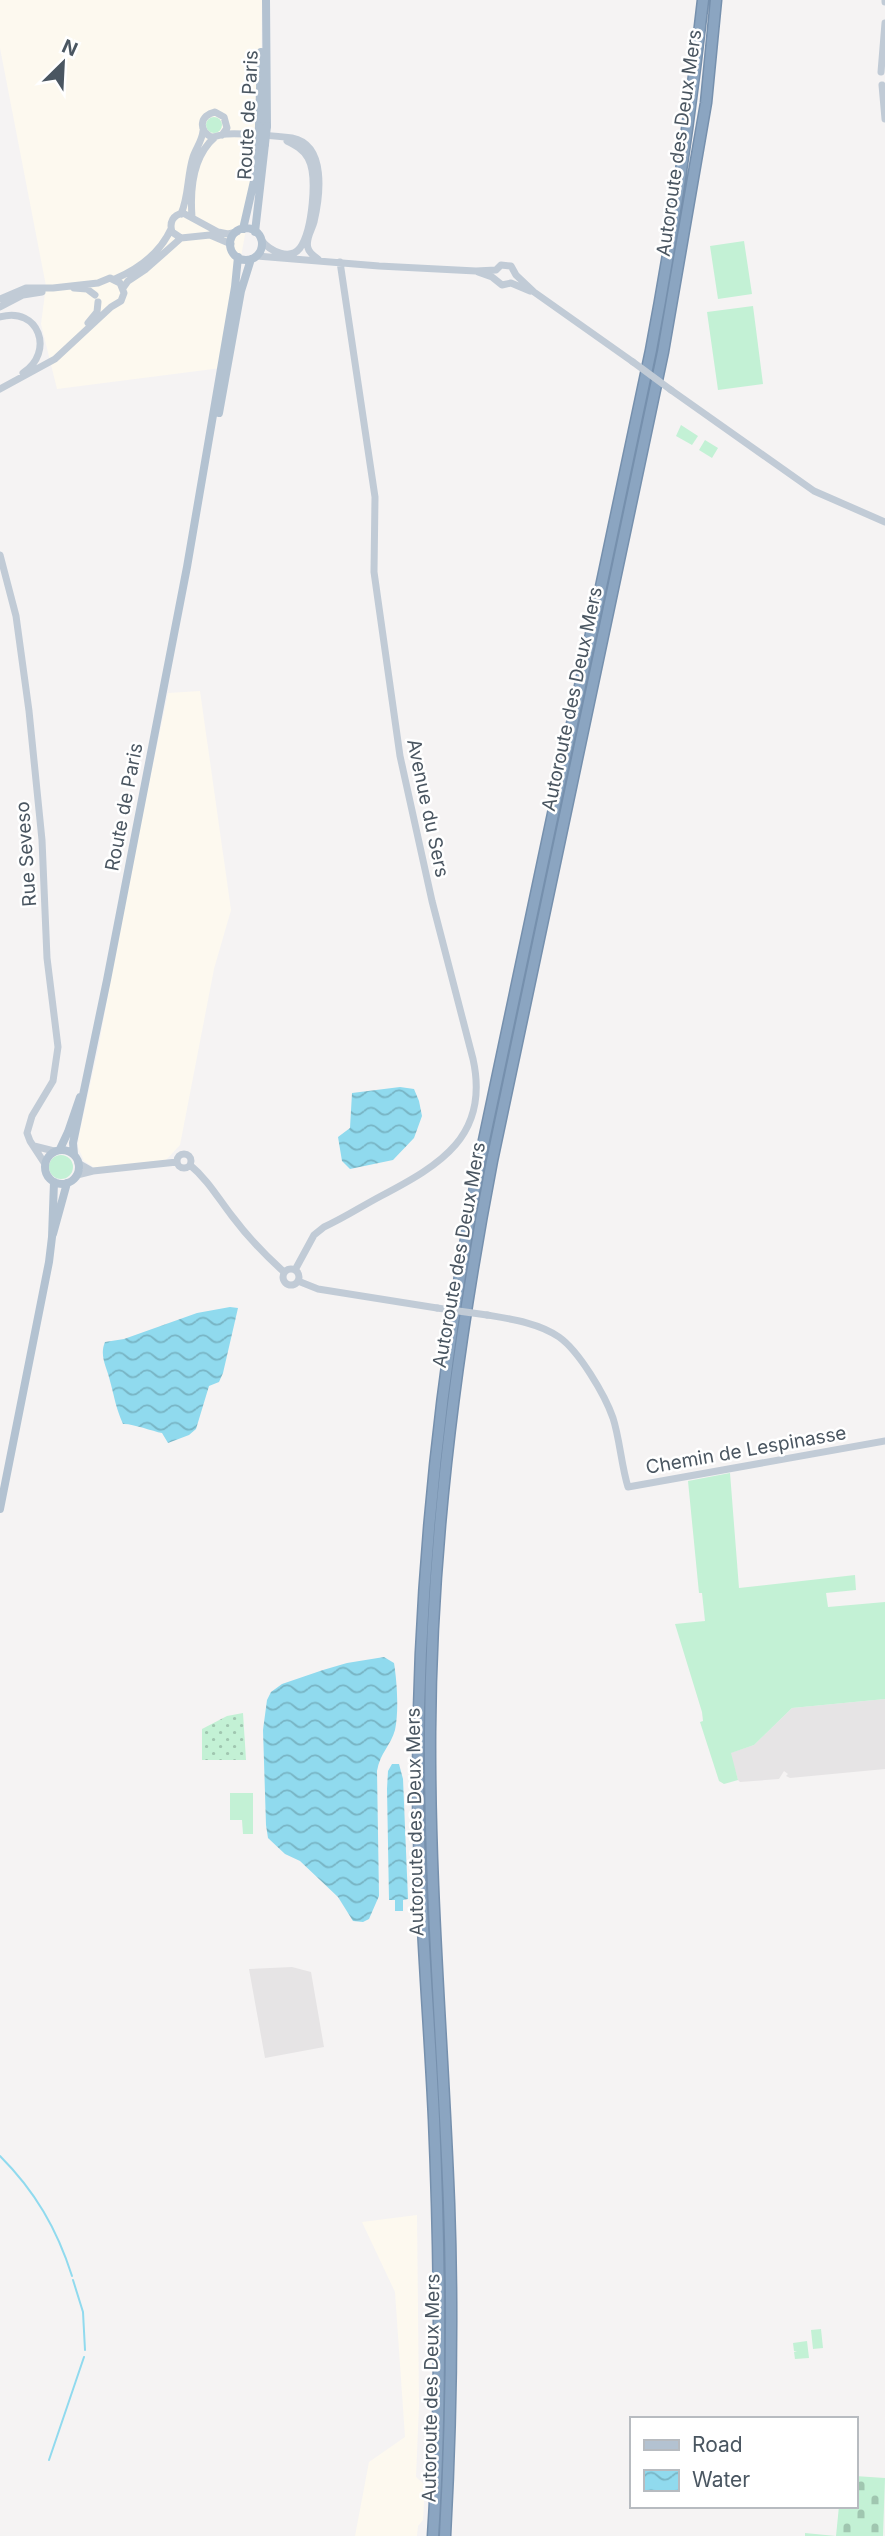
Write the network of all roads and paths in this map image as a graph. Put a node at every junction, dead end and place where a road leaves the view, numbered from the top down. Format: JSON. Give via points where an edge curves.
{"nodes":[{"id":1,"x":264,"y":0,"type":"edge"},
{"id":2,"x":703,"y":0,"type":"edge"},
{"id":3,"x":716,"y":0,"type":"edge"},
{"id":4,"x":885,"y":23,"type":"edge"},
{"id":5,"x":883,"y":72,"type":"edge"},
{"id":6,"x":884,"y":85,"type":"edge"},
{"id":7,"x":885,"y":119,"type":"edge"},
{"id":8,"x":227,"y":123,"type":"junction"},
{"id":9,"x":203,"y":130,"type":"junction"},
{"id":10,"x":243,"y":135,"type":"junction"},
{"id":11,"x":218,"y":136,"type":"junction"},
{"id":12,"x":262,"y":144,"type":"junction"},
{"id":13,"x":181,"y":214,"type":"junction"},
{"id":14,"x":194,"y":219,"type":"junction"},
{"id":15,"x":172,"y":229,"type":"junction"},
{"id":16,"x":240,"y":230,"type":"junction"},
{"id":17,"x":255,"y":232,"type":"junction"},
{"id":18,"x":191,"y":236,"type":"junction"},
{"id":19,"x":181,"y":238,"type":"junction"},
{"id":20,"x":262,"y":242,"type":"junction"},
{"id":21,"x":231,"y":244,"type":"junction"},
{"id":22,"x":304,"y":252,"type":"junction"},
{"id":23,"x":238,"y":257,"type":"junction"},
{"id":24,"x":254,"y":258,"type":"junction"},
{"id":25,"x":340,"y":262,"type":"junction"},
{"id":26,"x":496,"y":270,"type":"junction"},
{"id":27,"x":476,"y":271,"type":"junction"},
{"id":28,"x":516,"y":275,"type":"junction"},
{"id":29,"x":115,"y":279,"type":"junction"},
{"id":30,"x":495,"y":279,"type":"junction"},
{"id":31,"x":98,"y":282,"type":"junction"},
{"id":32,"x":511,"y":283,"type":"junction"},
{"id":33,"x":123,"y":288,"type":"junction"},
{"id":34,"x":534,"y":292,"type":"junction"},
{"id":35,"x":96,"y":298,"type":"junction"},
{"id":36,"x":0,"y":299,"type":"edge"},
{"id":37,"x":0,"y":307,"type":"edge"},
{"id":38,"x":111,"y":307,"type":"junction"},
{"id":39,"x":0,"y":317,"type":"edge"},
{"id":40,"x":37,"y":370,"type":"junction"},
{"id":41,"x":0,"y":389,"type":"edge"},
{"id":42,"x":883,"y":521,"type":"edge"},
{"id":43,"x":193,"y":536,"type":"junction"},
{"id":44,"x":0,"y":555,"type":"edge"},
{"id":45,"x":84,"y":1085,"type":"junction"},
{"id":46,"x":34,"y":1146,"type":"junction"},
{"id":47,"x":57,"y":1150,"type":"junction"},
{"id":48,"x":74,"y":1154,"type":"junction"},
{"id":49,"x":78,"y":1163,"type":"junction"},
{"id":50,"x":45,"y":1164,"type":"junction"},
{"id":51,"x":93,"y":1171,"type":"junction"},
{"id":52,"x":76,"y":1175,"type":"junction"},
{"id":53,"x":54,"y":1182,"type":"junction"},
{"id":54,"x":67,"y":1183,"type":"junction"},
{"id":55,"x":52,"y":1237,"type":"junction"},
{"id":56,"x":295,"y":1270,"type":"junction"},
{"id":57,"x":284,"y":1272,"type":"junction"},
{"id":58,"x":298,"y":1282,"type":"junction"},
{"id":59,"x":885,"y":1441,"type":"edge"},
{"id":60,"x":0,"y":1509,"type":"edge"},
{"id":61,"x":433,"y":2536,"type":"edge"},
{"id":62,"x":445,"y":2536,"type":"edge"}],
"edges":[{"from":1,"to":12,"type":"main road","name":"Route de Paris","bridge":true},
{"from":2,"to":61,"type":"highway","name":"Autoroute des Deux Mers","via":[[682,167],[651,350],[480,1158],[440,1404],[425,1570],[418,1727],[423,1957],[439,2281]]},
{"from":3,"to":62,"type":"highway","name":"Autoroute des Deux Mers","via":[[706,103],[663,352],[492,1161],[454,1392],[437,1571],[430,1728],[451,2280]]},
{"from":4,"to":5,"type":"street"},
{"from":5,"to":6,"type":"street","via":[[876,79]]},
{"from":6,"to":7,"type":"street"},
{"from":8,"to":9,"type":"street","via":[[212,112],[203,119]]},
{"from":8,"to":10,"type":"street"},
{"from":8,"to":11,"type":"street"},
{"from":9,"to":11,"type":"street"},
{"from":9,"to":13,"type":"street"},
{"from":10,"to":11,"type":"street"},
{"from":10,"to":22,"type":"street","via":[[277,138],[298,147],[311,165],[312,201]]},
{"from":11,"to":14,"type":"street","via":[[197,161]]},
{"from":12,"to":16,"type":"main road","name":"Route de Paris"},
{"from":12,"to":17,"type":"main road","name":"Route de Paris"},
{"from":13,"to":14,"type":"street"},
{"from":13,"to":15,"type":"street","via":[[173,218]]},
{"from":14,"to":16,"type":"street","via":[[221,233]]},
{"from":14,"to":18,"type":"street","via":[[196,229]]},
{"from":15,"to":19,"type":"street"},
{"from":15,"to":29,"type":"street","via":[[144,263]]},
{"from":16,"to":17,"type":"main road"},
{"from":16,"to":21,"type":"main road"},
{"from":17,"to":20,"type":"main road"},
{"from":18,"to":19,"type":"street"},
{"from":18,"to":21,"type":"street","via":[[218,237]]},
{"from":19,"to":33,"type":"street"},
{"from":20,"to":22,"type":"street","via":[[279,253]]},
{"from":20,"to":24,"type":"main road"},
{"from":21,"to":23,"type":"main road"},
{"from":22,"to":24,"type":"street"},
{"from":22,"to":25,"type":"street","via":[[319,260]]},
{"from":23,"to":24,"type":"main road"},
{"from":23,"to":43,"type":"main road","name":"Route de Paris"},
{"from":24,"to":43,"type":"main road","name":"Route de Paris","via":[[241,291]]},
{"from":25,"to":27,"type":"street"},
{"from":25,"to":56,"type":"street","name":"Avenue du Sers","via":[[375,497],[374,572],[400,756],[476,1084],[464,1134],[446,1157],[425,1174],[324,1227]]},
{"from":26,"to":27,"type":"street"},
{"from":26,"to":28,"type":"street","via":[[506,264]]},
{"from":26,"to":30,"type":"street"},
{"from":27,"to":30,"type":"street"},
{"from":28,"to":32,"type":"street"},
{"from":28,"to":34,"type":"street"},
{"from":29,"to":31,"type":"street"},
{"from":29,"to":33,"type":"street"},
{"from":30,"to":32,"type":"street","via":[[502,285]]},
{"from":31,"to":35,"type":"street"},
{"from":31,"to":36,"type":"street","via":[[26,288]]},
{"from":32,"to":34,"type":"street"},
{"from":33,"to":38,"type":"street","via":[[121,301]]},
{"from":34,"to":42,"type":"street","bridge":true,"via":[[814,491]]},
{"from":35,"to":37,"type":"street","via":[[80,288],[32,293]]},
{"from":35,"to":38,"type":"street"},
{"from":35,"to":40,"type":"street","via":[[97,312],[89,323]]},
{"from":38,"to":40,"type":"street"},
{"from":39,"to":41,"type":"street","via":[[15,315],[29,321],[41,347],[29,369]]},
{"from":40,"to":41,"type":"street"},
{"from":43,"to":45,"type":"main road","name":"Route de Paris"},
{"from":44,"to":46,"type":"street","name":"Rue Seveso","via":[[16,616],[30,723],[58,1047],[53,1081],[29,1122],[28,1138]]},
{"from":45,"to":47,"type":"main road","name":"Route de Paris"},
{"from":45,"to":48,"type":"main road","name":"Route de Paris"},
{"from":46,"to":47,"type":"street"},
{"from":46,"to":50,"type":"street"},
{"from":47,"to":48,"type":"main road"},
{"from":47,"to":50,"type":"main road"},
{"from":48,"to":49,"type":"main road"},
{"from":49,"to":51,"type":"street"},
{"from":49,"to":52,"type":"main road"},
{"from":50,"to":53,"type":"main road","via":[[47,1176]]},
{"from":51,"to":52,"type":"street"},
{"from":51,"to":57,"type":"street","via":[[177,1163],[185,1154],[234,1219]]},
{"from":52,"to":54,"type":"main road"},
{"from":53,"to":54,"type":"main road"},
{"from":53,"to":55,"type":"main road"},
{"from":54,"to":55,"type":"main road"},
{"from":55,"to":60,"type":"main road"},
{"from":56,"to":57,"type":"street"},
{"from":56,"to":58,"type":"street"},
{"from":57,"to":58,"type":"street","via":[[285,1284]]},
{"from":58,"to":59,"type":"street","name":"Chemin de Lespinasse","bridge":true,"via":[[487,1315],[557,1336],[599,1390],[613,1417],[628,1487]]}]}
